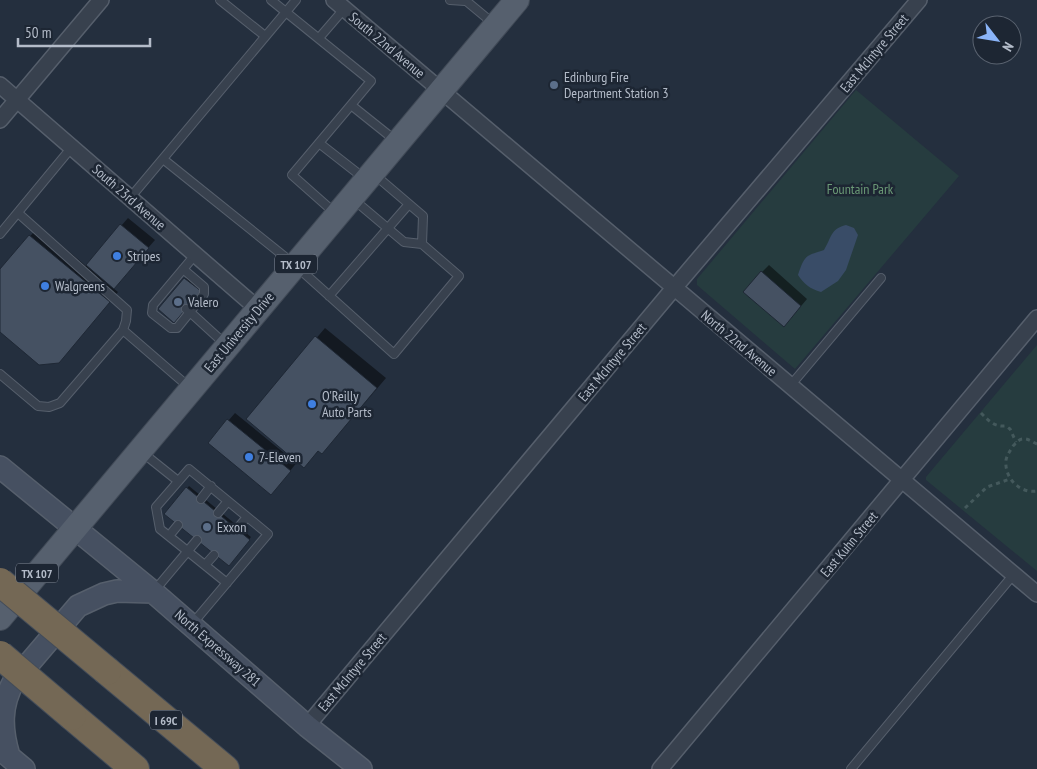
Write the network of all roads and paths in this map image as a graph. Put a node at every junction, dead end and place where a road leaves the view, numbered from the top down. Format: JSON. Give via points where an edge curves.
{"nodes":[{"id":1,"x":101,"y":0,"type":"edge"},
{"id":2,"x":220,"y":0,"type":"edge"},
{"id":3,"x":271,"y":0,"type":"edge"},
{"id":4,"x":296,"y":0,"type":"edge"},
{"id":5,"x":450,"y":0,"type":"edge"},
{"id":6,"x":465,"y":0,"type":"edge"},
{"id":7,"x":517,"y":0,"type":"edge"},
{"id":8,"x":919,"y":0,"type":"edge"},
{"id":9,"x":339,"y":5,"type":"edge"},
{"id":10,"x":286,"y":12,"type":"junction"},
{"id":11,"x":495,"y":26,"type":"junction"},
{"id":12,"x":265,"y":36,"type":"junction"},
{"id":13,"x":319,"y":38,"type":"junction"},
{"id":14,"x":0,"y":86,"type":"edge"},
{"id":15,"x":441,"y":91,"type":"junction"},
{"id":16,"x":17,"y":100,"type":"junction"},
{"id":17,"x":351,"y":105,"type":"junction"},
{"id":18,"x":0,"y":120,"type":"edge"},
{"id":19,"x":398,"y":142,"type":"junction"},
{"id":20,"x":319,"y":143,"type":"junction"},
{"id":21,"x":72,"y":148,"type":"junction"},
{"id":22,"x":163,"y":159,"type":"junction"},
{"id":23,"x":370,"y":176,"type":"junction"},
{"id":24,"x":130,"y":198,"type":"junction"},
{"id":25,"x":409,"y":204,"type":"junction"},
{"id":26,"x":344,"y":206,"type":"junction"},
{"id":27,"x":18,"y":213,"type":"junction"},
{"id":28,"x":387,"y":228,"type":"junction"},
{"id":29,"x":0,"y":234,"type":"edge"},
{"id":30,"x":422,"y":244,"type":"junction"},
{"id":31,"x":195,"y":255,"type":"junction"},
{"id":32,"x":295,"y":265,"type":"junction"},
{"id":33,"x":183,"y":269,"type":"junction"},
{"id":34,"x":881,"y":278,"type":"dead end"},
{"id":35,"x":674,"y":288,"type":"junction"},
{"id":36,"x":330,"y":296,"type":"junction"},
{"id":37,"x":258,"y":309,"type":"junction"},
{"id":38,"x":188,"y":311,"type":"junction"},
{"id":39,"x":1037,"y":318,"type":"edge"},
{"id":40,"x":123,"y":330,"type":"junction"},
{"id":41,"x":228,"y":346,"type":"junction"},
{"id":42,"x":0,"y":374,"type":"edge"},
{"id":43,"x":790,"y":386,"type":"junction"},
{"id":44,"x":191,"y":389,"type":"junction"},
{"id":45,"x":981,"y":414,"type":"dead end"},
{"id":46,"x":1016,"y":442,"type":"junction"},
{"id":47,"x":1037,"y":444,"type":"edge"},
{"id":48,"x":140,"y":450,"type":"junction"},
{"id":49,"x":0,"y":467,"type":"edge"},
{"id":50,"x":1010,"y":479,"type":"junction"},
{"id":51,"x":903,"y":480,"type":"junction"},
{"id":52,"x":178,"y":481,"type":"junction"},
{"id":53,"x":210,"y":486,"type":"junction"},
{"id":54,"x":1037,"y":491,"type":"edge"},
{"id":55,"x":200,"y":499,"type":"dead end"},
{"id":56,"x":228,"y":501,"type":"junction"},
{"id":57,"x":965,"y":508,"type":"dead end"},
{"id":58,"x":218,"y":513,"type":"dead end"},
{"id":59,"x":247,"y":516,"type":"junction"},
{"id":60,"x":178,"y":525,"type":"dead end"},
{"id":61,"x":237,"y":528,"type":"dead end"},
{"id":62,"x":75,"y":529,"type":"junction"},
{"id":63,"x":169,"y":536,"type":"junction"},
{"id":64,"x":197,"y":540,"type":"dead end"},
{"id":65,"x":188,"y":551,"type":"junction"},
{"id":66,"x":214,"y":555,"type":"dead end"},
{"id":67,"x":205,"y":565,"type":"junction"},
{"id":68,"x":1014,"y":574,"type":"junction"},
{"id":69,"x":0,"y":582,"type":"edge"},
{"id":70,"x":227,"y":583,"type":"junction"},
{"id":71,"x":153,"y":592,"type":"junction"},
{"id":72,"x":1037,"y":594,"type":"edge"},
{"id":73,"x":0,"y":618,"type":"edge"},
{"id":74,"x":192,"y":625,"type":"junction"},
{"id":75,"x":0,"y":655,"type":"edge"},
{"id":76,"x":307,"y":726,"type":"junction"},
{"id":77,"x":11,"y":758,"type":"edge"},
{"id":78,"x":134,"y":769,"type":"edge"},
{"id":79,"x":226,"y":769,"type":"edge"},
{"id":80,"x":361,"y":769,"type":"edge"},
{"id":81,"x":660,"y":769,"type":"edge"},
{"id":82,"x":851,"y":769,"type":"edge"}],
"edges":[{"from":1,"to":16,"type":"street"},
{"from":2,"to":12,"type":"lane"},
{"from":3,"to":10,"type":"lane"},
{"from":4,"to":10,"type":"lane"},
{"from":5,"to":6,"type":"lane"},
{"from":6,"to":11,"type":"lane"},
{"from":7,"to":11,"type":"main road","name":"East University Drive","number":"TX 107"},
{"from":8,"to":35,"type":"street","name":"East McIntyre Street"},
{"from":9,"to":13,"type":"lane"},
{"from":9,"to":15,"type":"street","name":"South 22nd Avenue"},
{"from":10,"to":12,"type":"lane"},
{"from":10,"to":13,"type":"lane"},
{"from":11,"to":15,"type":"main road","name":"East University Drive","number":"TX 107"},
{"from":12,"to":22,"type":"lane"},
{"from":13,"to":17,"type":"lane","via":[[371,81]]},
{"from":14,"to":16,"type":"street","name":"South 23rd Avenue"},
{"from":15,"to":19,"type":"main road","name":"East University Drive","number":"TX 107"},
{"from":15,"to":35,"type":"street","name":"North 22nd Avenue"},
{"from":16,"to":18,"type":"street"},
{"from":16,"to":21,"type":"street","name":"South 23rd Avenue"},
{"from":17,"to":19,"type":"lane"},
{"from":17,"to":20,"type":"lane"},
{"from":19,"to":23,"type":"main road","name":"East University Drive","number":"TX 107"},
{"from":20,"to":23,"type":"lane"},
{"from":20,"to":26,"type":"lane","via":[[292,175]]},
{"from":21,"to":24,"type":"street","name":"South 23rd Avenue"},
{"from":21,"to":27,"type":"lane"},
{"from":22,"to":24,"type":"lane"},
{"from":22,"to":32,"type":"lane"},
{"from":23,"to":25,"type":"lane"},
{"from":23,"to":26,"type":"main road","name":"East University Drive","number":"TX 107"},
{"from":24,"to":31,"type":"street","name":"South 23rd Avenue"},
{"from":25,"to":28,"type":"lane"},
{"from":25,"to":30,"type":"lane","via":[[423,216]]},
{"from":26,"to":28,"type":"lane"},
{"from":26,"to":32,"type":"main road","name":"East University Drive","number":"TX 107"},
{"from":27,"to":29,"type":"lane"},
{"from":27,"to":40,"type":"lane","via":[[127,310]]},
{"from":28,"to":30,"type":"lane","via":[[404,242]]},
{"from":28,"to":36,"type":"lane"},
{"from":30,"to":36,"type":"lane","via":[[459,276],[394,354]]},
{"from":31,"to":33,"type":"lane"},
{"from":31,"to":37,"type":"street","name":"South 23rd Avenue"},
{"from":32,"to":36,"type":"lane"},
{"from":32,"to":37,"type":"main road","name":"East University Drive","number":"TX 107"},
{"from":33,"to":38,"type":"lane","via":[[204,287],[204,294]]},
{"from":33,"to":38,"type":"lane","via":[[167,293],[153,305],[152,313],[171,328],[177,328]]},
{"from":34,"to":43,"type":"lane"},
{"from":35,"to":43,"type":"street","name":"North 22nd Avenue"},
{"from":35,"to":76,"type":"street","name":"East McIntyre Street"},
{"from":37,"to":41,"type":"main road","name":"East University Drive","number":"TX 107"},
{"from":38,"to":41,"type":"lane"},
{"from":39,"to":51,"type":"street","name":"East Kuhn Street"},
{"from":40,"to":42,"type":"lane","via":[[60,403],[49,407],[38,406]]},
{"from":40,"to":44,"type":"lane"},
{"from":41,"to":44,"type":"main road","name":"East University Drive","number":"TX 107"},
{"from":43,"to":51,"type":"street","name":"North 22nd Avenue"},
{"from":44,"to":48,"type":"main road","name":"East University Drive","number":"TX 107"},
{"from":45,"to":46,"type":"path","via":[[992,425],[1010,429]]},
{"from":46,"to":47,"type":"path","via":[[1021,439]]},
{"from":46,"to":50,"type":"path","via":[[1006,458]]},
{"from":48,"to":52,"type":"lane"},
{"from":48,"to":62,"type":"main road","name":"East University Drive","number":"TX 107"},
{"from":49,"to":62,"type":"main road","name":"North Expressway 281"},
{"from":50,"to":54,"type":"path","via":[[1027,492]]},
{"from":50,"to":57,"type":"path","via":[[987,487]]},
{"from":51,"to":68,"type":"street","name":"North 22nd Avenue"},
{"from":51,"to":81,"type":"street","name":"East Kuhn Street"},
{"from":52,"to":53,"type":"lane","via":[[189,469]]},
{"from":52,"to":63,"type":"lane","via":[[156,507],[160,529]]},
{"from":53,"to":55,"type":"lane"},
{"from":53,"to":56,"type":"lane"},
{"from":56,"to":58,"type":"lane"},
{"from":56,"to":59,"type":"lane"},
{"from":59,"to":61,"type":"lane"},
{"from":59,"to":70,"type":"lane","via":[[268,534]]},
{"from":60,"to":63,"type":"lane"},
{"from":62,"to":71,"type":"main road","name":"North Expressway 281"},
{"from":62,"to":73,"type":"main road","name":"East University Drive","number":"TX 107"},
{"from":63,"to":65,"type":"lane"},
{"from":64,"to":65,"type":"lane"},
{"from":65,"to":67,"type":"lane"},
{"from":65,"to":71,"type":"lane"},
{"from":66,"to":67,"type":"lane"},
{"from":67,"to":70,"type":"lane"},
{"from":68,"to":72,"type":"street","name":"North 22nd Avenue"},
{"from":68,"to":82,"type":"lane"},
{"from":69,"to":79,"type":"highway","number":"I 69C","bridge":true},
{"from":70,"to":74,"type":"lane"},
{"from":71,"to":74,"type":"main road","name":"North Expressway 281"},
{"from":71,"to":77,"type":"main road","via":[[117,591],[78,606],[14,681],[7,694],[3,736]]},
{"from":74,"to":76,"type":"main road","name":"North Expressway 281"},
{"from":75,"to":78,"type":"highway","bridge":true},
{"from":76,"to":80,"type":"main road","name":"North Expressway 281"}]}
